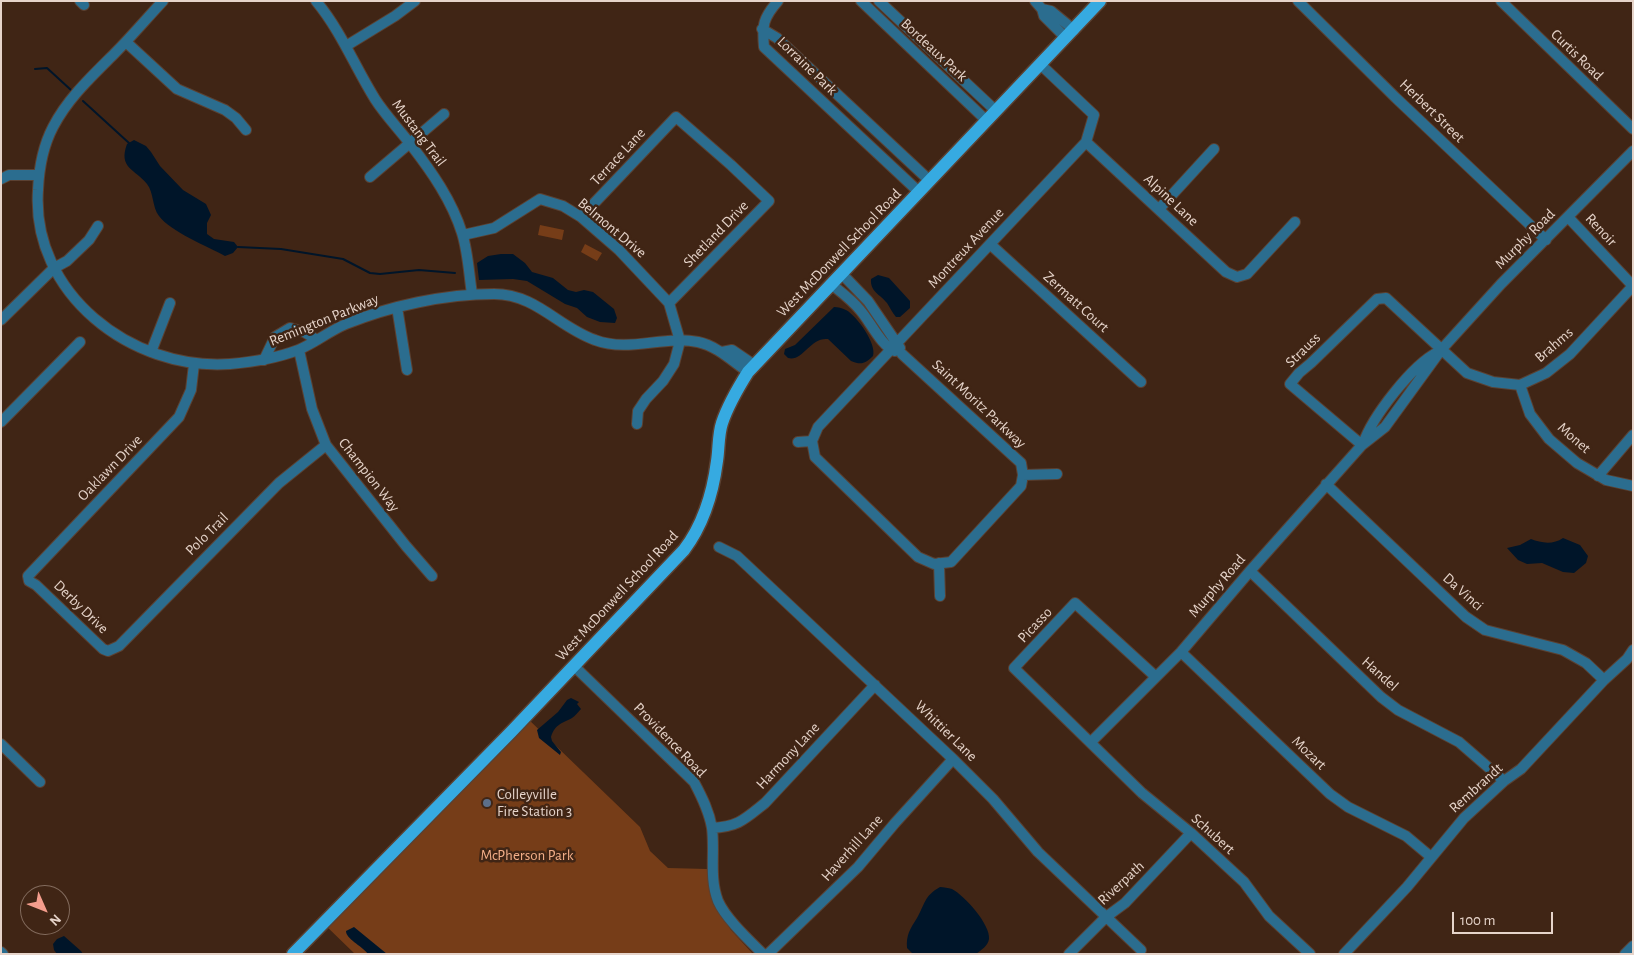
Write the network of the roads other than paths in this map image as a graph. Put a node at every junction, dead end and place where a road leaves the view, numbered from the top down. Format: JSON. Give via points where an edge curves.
{"nodes":[{"id":1,"x":164,"y":1,"type":"edge"},
{"id":2,"x":316,"y":1,"type":"edge"},
{"id":3,"x":415,"y":1,"type":"edge"},
{"id":4,"x":778,"y":1,"type":"edge"},
{"id":5,"x":860,"y":1,"type":"edge"},
{"id":6,"x":879,"y":1,"type":"edge"},
{"id":7,"x":1035,"y":1,"type":"edge"},
{"id":8,"x":1100,"y":1,"type":"edge"},
{"id":9,"x":1298,"y":1,"type":"edge"},
{"id":10,"x":1501,"y":1,"type":"edge"},
{"id":11,"x":762,"y":30,"type":"junction"},
{"id":12,"x":1070,"y":34,"type":"junction"},
{"id":13,"x":126,"y":42,"type":"junction"},
{"id":14,"x":346,"y":46,"type":"junction"},
{"id":15,"x":1040,"y":64,"type":"junction"},
{"id":16,"x":972,"y":89,"type":"junction"},
{"id":17,"x":963,"y":99,"type":"junction"},
{"id":18,"x":996,"y":111,"type":"junction"},
{"id":19,"x":444,"y":114,"type":"dead end"},
{"id":20,"x":676,"y":117,"type":"joint"},
{"id":21,"x":987,"y":121,"type":"junction"},
{"id":22,"x":1633,"y":129,"type":"edge"},
{"id":23,"x":246,"y":130,"type":"dead end"},
{"id":24,"x":1086,"y":142,"type":"junction"},
{"id":25,"x":410,"y":143,"type":"junction"},
{"id":26,"x":1214,"y":149,"type":"dead end"},
{"id":27,"x":1633,"y":151,"type":"edge"},
{"id":28,"x":908,"y":161,"type":"junction"},
{"id":29,"x":897,"y":172,"type":"junction"},
{"id":30,"x":38,"y":175,"type":"junction"},
{"id":31,"x":370,"y":177,"type":"dead end"},
{"id":32,"x":1,"y":179,"type":"edge"},
{"id":33,"x":930,"y":181,"type":"junction"},
{"id":34,"x":919,"y":192,"type":"junction"},
{"id":35,"x":1159,"y":209,"type":"junction"},
{"id":36,"x":581,"y":217,"type":"junction"},
{"id":37,"x":1568,"y":217,"type":"junction"},
{"id":38,"x":1295,"y":222,"type":"dead end"},
{"id":39,"x":98,"y":226,"type":"dead end"},
{"id":40,"x":463,"y":235,"type":"junction"},
{"id":41,"x":1546,"y":240,"type":"junction"},
{"id":42,"x":990,"y":244,"type":"junction"},
{"id":43,"x":54,"y":268,"type":"junction"},
{"id":44,"x":842,"y":274,"type":"junction"},
{"id":45,"x":831,"y":284,"type":"junction"},
{"id":46,"x":1633,"y":286,"type":"edge"},
{"id":47,"x":472,"y":294,"type":"junction"},
{"id":48,"x":670,"y":302,"type":"junction"},
{"id":49,"x":170,"y":303,"type":"dead end"},
{"id":50,"x":396,"y":307,"type":"junction"},
{"id":51,"x":1,"y":320,"type":"edge"},
{"id":52,"x":317,"y":340,"type":"junction"},
{"id":53,"x":680,"y":341,"type":"junction"},
{"id":54,"x":80,"y":342,"type":"dead end"},
{"id":55,"x":894,"y":346,"type":"junction"},
{"id":56,"x":299,"y":350,"type":"junction"},
{"id":57,"x":1441,"y":350,"type":"junction"},
{"id":58,"x":151,"y":352,"type":"junction"},
{"id":59,"x":264,"y":360,"type":"junction"},
{"id":60,"x":194,"y":364,"type":"junction"},
{"id":61,"x":751,"y":368,"type":"junction"},
{"id":62,"x":407,"y":370,"type":"dead end"},
{"id":63,"x":1141,"y":382,"type":"dead end"},
{"id":64,"x":1520,"y":385,"type":"junction"},
{"id":65,"x":1,"y":422,"type":"edge"},
{"id":66,"x":637,"y":424,"type":"dead end"},
{"id":67,"x":1633,"y":435,"type":"edge"},
{"id":68,"x":812,"y":441,"type":"junction"},
{"id":69,"x":798,"y":442,"type":"dead end"},
{"id":70,"x":1362,"y":445,"type":"junction"},
{"id":71,"x":326,"y":446,"type":"junction"},
{"id":72,"x":1057,"y":474,"type":"dead end"},
{"id":73,"x":1023,"y":475,"type":"junction"},
{"id":74,"x":1598,"y":476,"type":"junction"},
{"id":75,"x":1326,"y":484,"type":"junction"},
{"id":76,"x":1633,"y":486,"type":"edge"},
{"id":77,"x":719,"y":547,"type":"dead end"},
{"id":78,"x":939,"y":563,"type":"junction"},
{"id":79,"x":1250,"y":571,"type":"junction"},
{"id":80,"x":432,"y":576,"type":"dead end"},
{"id":81,"x":29,"y":581,"type":"joint"},
{"id":82,"x":940,"y":596,"type":"dead end"},
{"id":83,"x":114,"y":650,"type":"joint"},
{"id":84,"x":1633,"y":650,"type":"edge"},
{"id":85,"x":1181,"y":652,"type":"junction"},
{"id":86,"x":574,"y":666,"type":"junction"},
{"id":87,"x":1156,"y":677,"type":"junction"},
{"id":88,"x":1604,"y":680,"type":"junction"},
{"id":89,"x":875,"y":685,"type":"junction"},
{"id":90,"x":1091,"y":742,"type":"junction"},
{"id":91,"x":1,"y":744,"type":"edge"},
{"id":92,"x":953,"y":759,"type":"junction"},
{"id":93,"x":1504,"y":781,"type":"junction"},
{"id":94,"x":40,"y":782,"type":"dead end"},
{"id":95,"x":712,"y":828,"type":"junction"},
{"id":96,"x":1191,"y":833,"type":"junction"},
{"id":97,"x":1430,"y":857,"type":"junction"},
{"id":98,"x":1106,"y":917,"type":"junction"},
{"id":99,"x":1633,"y":946,"type":"edge"},
{"id":100,"x":1141,"y":950,"type":"dead end"},
{"id":101,"x":293,"y":954,"type":"edge"},
{"id":102,"x":763,"y":954,"type":"edge"},
{"id":103,"x":768,"y":954,"type":"edge"},
{"id":104,"x":1069,"y":954,"type":"edge"},
{"id":105,"x":1310,"y":954,"type":"edge"},
{"id":106,"x":1344,"y":954,"type":"edge"},
{"id":107,"x":1625,"y":954,"type":"edge"}],
"edges":[{"from":1,"to":13,"type":"street"},
{"from":2,"to":14,"type":"street","name":"Mustang Trail"},
{"from":3,"to":14,"type":"street"},
{"from":4,"to":11,"type":"street","via":[[768,12]]},
{"from":5,"to":17,"type":"street","name":"Bordeaux Park"},
{"from":6,"to":16,"type":"street","name":"Bordeaux Park"},
{"from":7,"to":12,"type":"street","via":[[1042,9],[1051,11]]},
{"from":8,"to":12,"type":"main road","name":"West McDonwell School Road"},
{"from":9,"to":41,"type":"street","name":"Herbert Street"},
{"from":10,"to":22,"type":"street","name":"Curtis Road"},
{"from":11,"to":28,"type":"street","name":"Lorraine Park","via":[[777,38]]},
{"from":11,"to":29,"type":"street","name":"Lorraine Park","via":[[764,47]]},
{"from":12,"to":15,"type":"main road","name":"West McDonwell School Road"},
{"from":13,"to":23,"type":"street","via":[[177,89],[225,110]]},
{"from":13,"to":30,"type":"street","via":[[68,104],[52,128]]},
{"from":14,"to":25,"type":"street","name":"Mustang Trail","via":[[374,98]]},
{"from":15,"to":18,"type":"main road","name":"West McDonwell School Road"},
{"from":15,"to":24,"type":"street","name":"Montreux Avenue","via":[[1094,115]]},
{"from":16,"to":17,"type":"street"},
{"from":16,"to":18,"type":"street","name":"Bordeaux Park"},
{"from":17,"to":21,"type":"street","name":"Bordeaux Park"},
{"from":18,"to":21,"type":"main road","name":"West McDonwell School Road"},
{"from":19,"to":25,"type":"street"},
{"from":20,"to":36,"type":"street","name":"Terrace Lane"},
{"from":20,"to":48,"type":"street","name":"Shetland Drive","via":[[769,201]]},
{"from":21,"to":33,"type":"main road","name":"West McDonwell School Road"},
{"from":24,"to":35,"type":"street","name":"Alpine Lane"},
{"from":24,"to":42,"type":"street","name":"Montreux Avenue"},
{"from":25,"to":31,"type":"street"},
{"from":25,"to":40,"type":"street","name":"Mustang Trail","via":[[446,194]]},
{"from":26,"to":35,"type":"street"},
{"from":27,"to":37,"type":"street","name":"Murphy Road"},
{"from":28,"to":29,"type":"street"},
{"from":28,"to":33,"type":"street","name":"Lorraine Park"},
{"from":29,"to":34,"type":"street","name":"Lorraine Park"},
{"from":30,"to":32,"type":"street","via":[[9,175]]},
{"from":30,"to":43,"type":"street","name":"Remington Parkway","via":[[38,222]]},
{"from":33,"to":34,"type":"main road","name":"West McDonwell School Road"},
{"from":34,"to":44,"type":"main road","name":"West McDonwell School Road"},
{"from":35,"to":38,"type":"street","name":"Alpine Lane","via":[[1226,272],[1237,277],[1246,274]]},
{"from":36,"to":40,"type":"street","name":"Belmont Drive","via":[[563,206],[540,199],[494,228]]},
{"from":36,"to":48,"type":"street","name":"Belmont Drive"},
{"from":37,"to":41,"type":"street","name":"Murphy Road"},
{"from":37,"to":46,"type":"street","name":"Renoir"},
{"from":39,"to":43,"type":"street","via":[[89,240],[67,261]]},
{"from":40,"to":47,"type":"street","name":"Mustang Trail"},
{"from":41,"to":57,"type":"street","name":"Murphy Road"},
{"from":42,"to":55,"type":"street","name":"Montreux Avenue"},
{"from":42,"to":63,"type":"street","name":"Zermatt Court"},
{"from":43,"to":51,"type":"street"},
{"from":43,"to":58,"type":"street","name":"Remington Parkway","via":[[79,305],[97,322]]},
{"from":44,"to":45,"type":"main road","name":"West McDonwell School Road"},
{"from":44,"to":55,"type":"street","name":"Saint Moritz Parkway","via":[[868,301]]},
{"from":45,"to":55,"type":"street","name":"Saint Moritz Parkway","via":[[870,321],[881,339]]},
{"from":45,"to":61,"type":"main road","name":"West McDonwell School Road"},
{"from":46,"to":64,"type":"street","name":"Brahms","via":[[1570,354],[1546,373]]},
{"from":47,"to":50,"type":"street","name":"Remington Parkway"},
{"from":47,"to":53,"type":"street","name":"Remington Parkway","via":[[512,295],[526,300],[584,336],[609,344]]},
{"from":48,"to":53,"type":"street"},
{"from":49,"to":58,"type":"street"},
{"from":50,"to":52,"type":"street","name":"Remington Parkway","via":[[343,325]]},
{"from":50,"to":62,"type":"street"},
{"from":52,"to":56,"type":"street","name":"Remington Parkway"},
{"from":52,"to":59,"type":"street","via":[[290,328],[275,337]]},
{"from":53,"to":61,"type":"street","name":"Remington Parkway","via":[[699,342],[722,352],[732,350]]},
{"from":53,"to":66,"type":"street","via":[[674,364],[638,411]]},
{"from":54,"to":65,"type":"street"},
{"from":55,"to":68,"type":"street","name":"Montreux Avenue","via":[[818,427]]},
{"from":55,"to":73,"type":"street","name":"Saint Moritz Parkway","via":[[1021,463]]},
{"from":56,"to":59,"type":"street","name":"Remington Parkway"},
{"from":56,"to":71,"type":"street","name":"Champion Way","via":[[312,409]]},
{"from":57,"to":64,"type":"street","via":[[1467,373],[1493,382]]},
{"from":57,"to":70,"type":"street","name":"Murphy Road","via":[[1428,357],[1400,386],[1366,434]]},
{"from":57,"to":70,"type":"street","name":"Strauss","via":[[1386,298],[1377,299],[1299,372],[1290,384]]},
{"from":58,"to":60,"type":"street","name":"Remington Parkway"},
{"from":59,"to":60,"type":"street","name":"Remington Parkway"},
{"from":60,"to":81,"type":"street","name":"Oaklawn Drive","via":[[191,390],[179,417],[36,566],[28,576]]},
{"from":61,"to":86,"type":"main road","name":"West McDonwell School Road","via":[[735,392],[722,424],[713,486],[692,540]]},
{"from":64,"to":74,"type":"street","name":"Monet","via":[[1530,414],[1549,439]]},
{"from":67,"to":74,"type":"street"},
{"from":68,"to":69,"type":"street"},
{"from":68,"to":78,"type":"street","via":[[815,458],[918,557]]},
{"from":70,"to":75,"type":"street","name":"Murphy Road"},
{"from":71,"to":80,"type":"street","name":"Champion Way"},
{"from":71,"to":83,"type":"street","name":"Polo Trail","via":[[279,483]]},
{"from":72,"to":73,"type":"street"},
{"from":73,"to":78,"type":"street","via":[[1021,486],[952,562]]},
{"from":74,"to":76,"type":"street","name":"Monet"},
{"from":75,"to":79,"type":"street","name":"Murphy Road"},
{"from":75,"to":88,"type":"street","name":"Da Vinci","via":[[1472,621],[1485,630],[1563,650],[1586,663]]},
{"from":77,"to":89,"type":"street","name":"Whittier Lane","via":[[737,556]]},
{"from":78,"to":82,"type":"street"},
{"from":79,"to":85,"type":"street","name":"Murphy Road"},
{"from":79,"to":93,"type":"street","name":"Handel","via":[[1381,698],[1459,742]]},
{"from":81,"to":83,"type":"street","name":"Derby Drive","via":[[103,649]]},
{"from":84,"to":88,"type":"street","name":"Rembrandt"},
{"from":85,"to":87,"type":"street","name":"Murphy Road"},
{"from":85,"to":97,"type":"street","name":"Mozart","via":[[1330,794],[1348,807],[1406,836]]},
{"from":86,"to":95,"type":"street","name":"Providence Road","via":[[694,782],[706,805]]},
{"from":86,"to":101,"type":"main road","name":"West McDonwell School Road"},
{"from":87,"to":90,"type":"street","name":"Murphy Road"},
{"from":87,"to":90,"type":"street","name":"Picasso","via":[[1076,603],[1014,668]]},
{"from":88,"to":93,"type":"street","name":"Rembrandt","via":[[1521,769]]},
{"from":89,"to":92,"type":"street","name":"Whittier Lane"},
{"from":89,"to":95,"type":"street","name":"Harmony Lane","via":[[745,820],[729,827]]},
{"from":90,"to":96,"type":"street","name":"Schubert","via":[[1142,793]]},
{"from":91,"to":94,"type":"street"},
{"from":92,"to":98,"type":"street","name":"Whittier Lane","via":[[993,799],[1038,852]]},
{"from":92,"to":103,"type":"street","name":"Haverhill Lane","via":[[858,867]]},
{"from":93,"to":97,"type":"street","name":"Rembrandt","via":[[1464,818]]},
{"from":95,"to":102,"type":"street","name":"Providence Road","via":[[713,872],[718,901]]},
{"from":96,"to":98,"type":"street","name":"Riverpath","via":[[1125,904]]},
{"from":96,"to":105,"type":"street","name":"Schubert","via":[[1244,882],[1269,916]]},
{"from":97,"to":106,"type":"street","name":"Rembrandt","via":[[1407,887]]},
{"from":98,"to":100,"type":"street","name":"Whittier Lane"},
{"from":98,"to":104,"type":"street","name":"Riverpath"},
{"from":99,"to":107,"type":"street"}]}
